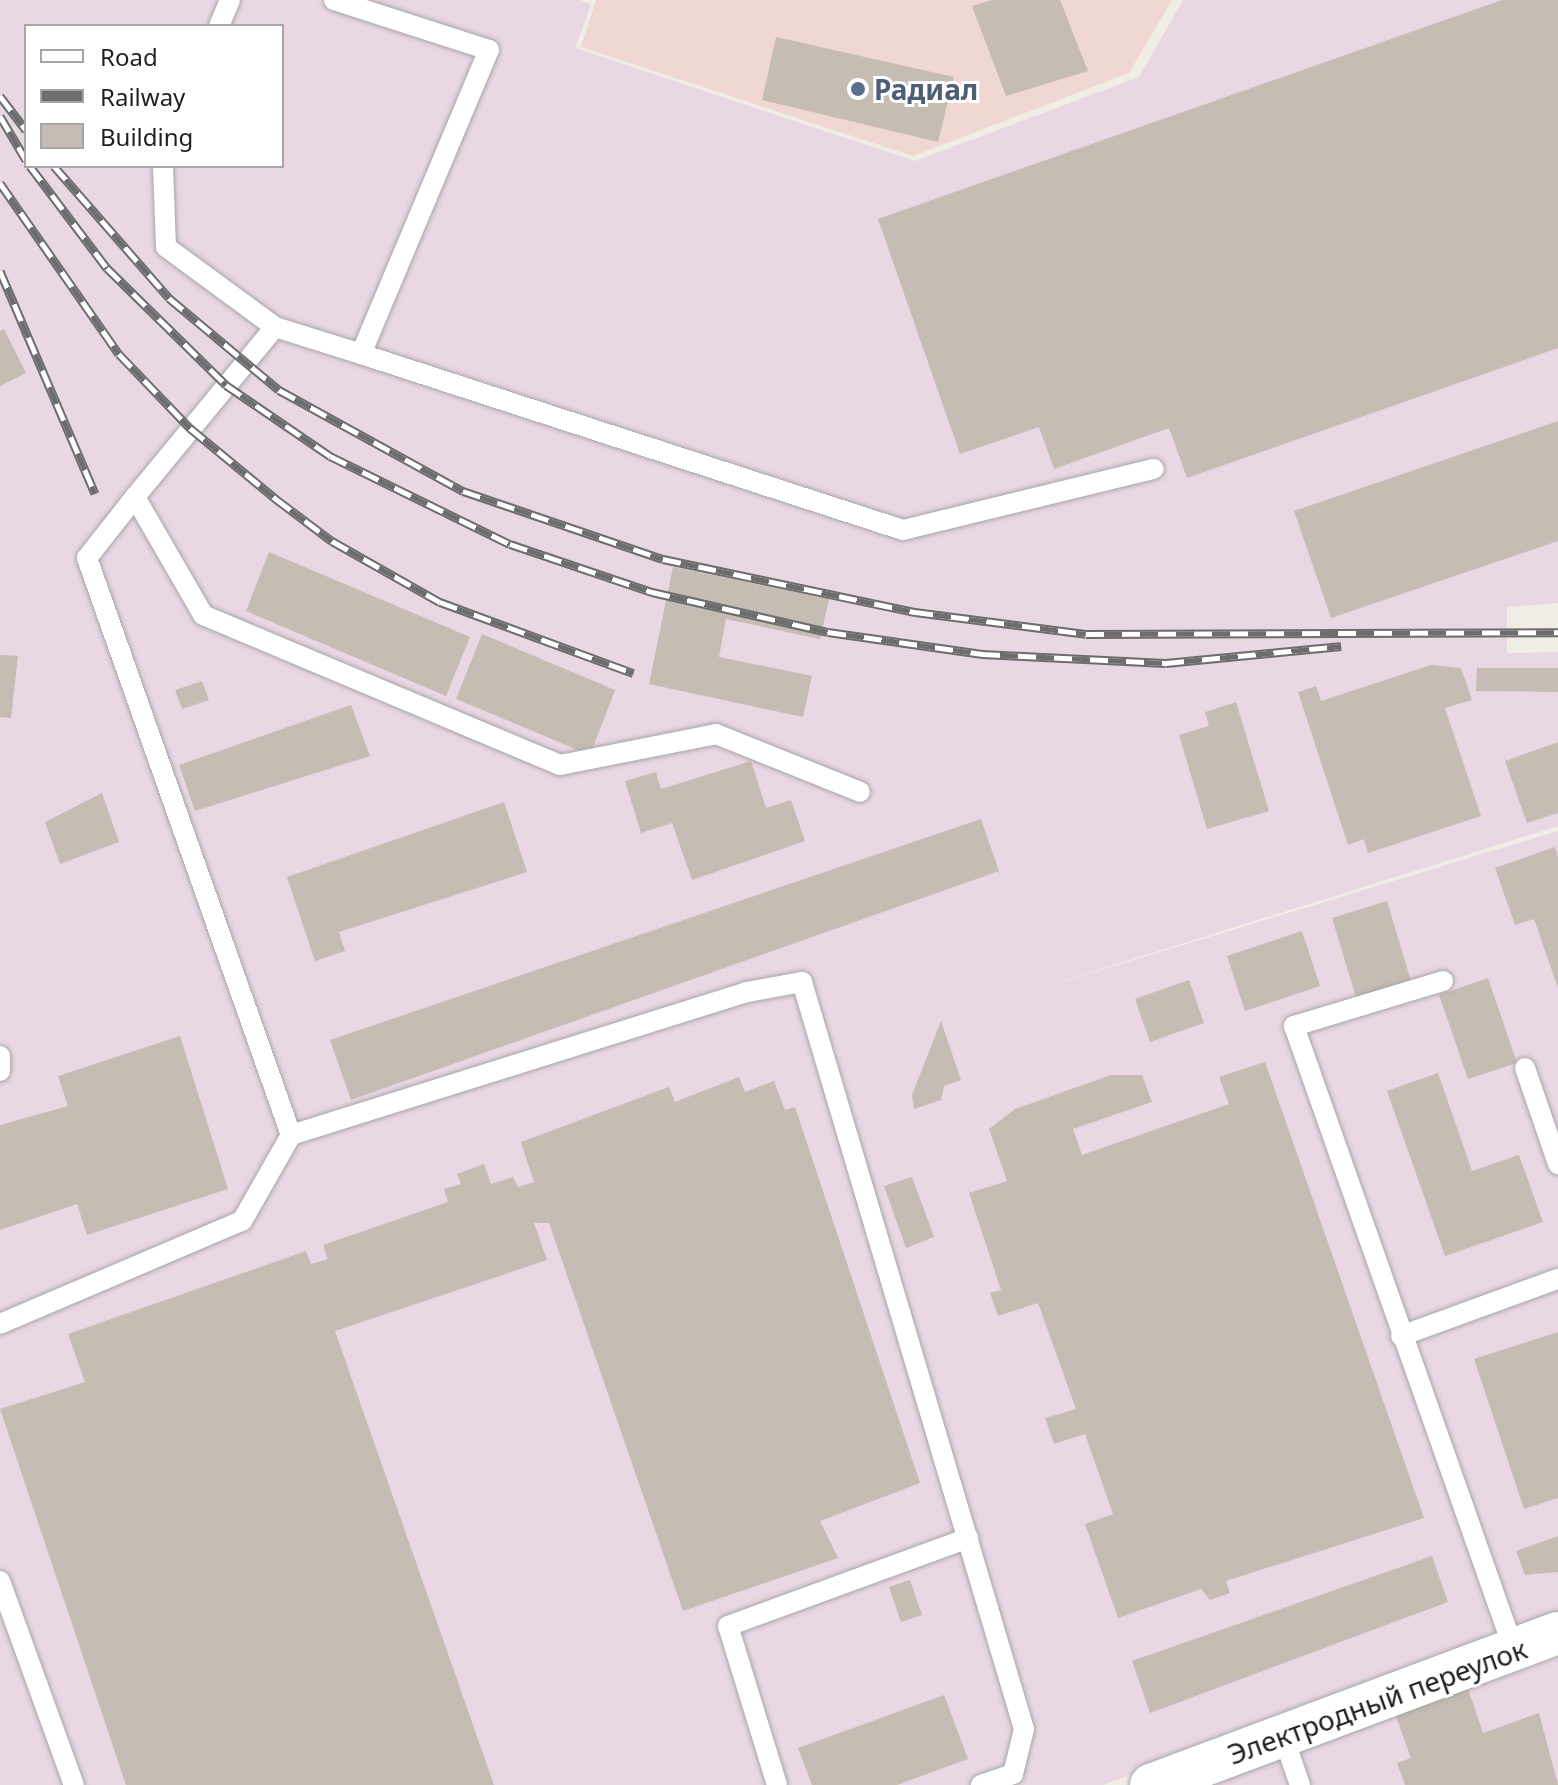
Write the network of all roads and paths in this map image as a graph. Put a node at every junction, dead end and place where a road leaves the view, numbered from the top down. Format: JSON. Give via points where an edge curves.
{"nodes":[{"id":1,"x":230,"y":0,"type":"edge"},
{"id":2,"x":334,"y":0,"type":"edge"},
{"id":3,"x":220,"y":24,"type":"edge"},
{"id":4,"x":163,"y":168,"type":"edge"},
{"id":5,"x":275,"y":327,"type":"junction"},
{"id":6,"x":361,"y":354,"type":"junction"},
{"id":7,"x":1154,"y":469,"type":"dead end"},
{"id":8,"x":135,"y":497,"type":"junction"},
{"id":9,"x":860,"y":792,"type":"dead end"},
{"id":10,"x":1443,"y":981,"type":"dead end"},
{"id":11,"x":0,"y":1056,"type":"edge"},
{"id":12,"x":1525,"y":1068,"type":"dead end"},
{"id":13,"x":0,"y":1071,"type":"edge"},
{"id":14,"x":291,"y":1135,"type":"junction"},
{"id":15,"x":1558,"y":1164,"type":"edge"},
{"id":16,"x":1558,"y":1279,"type":"edge"},
{"id":17,"x":0,"y":1324,"type":"edge"},
{"id":18,"x":1401,"y":1336,"type":"junction"},
{"id":19,"x":968,"y":1538,"type":"junction"},
{"id":20,"x":0,"y":1581,"type":"edge"},
{"id":21,"x":1558,"y":1633,"type":"edge"},
{"id":22,"x":1514,"y":1650,"type":"junction"},
{"id":23,"x":1283,"y":1736,"type":"junction"},
{"id":24,"x":74,"y":1785,"type":"edge"},
{"id":25,"x":777,"y":1785,"type":"edge"},
{"id":26,"x":981,"y":1785,"type":"edge"},
{"id":27,"x":1151,"y":1785,"type":"edge"},
{"id":28,"x":1300,"y":1785,"type":"edge"}],
"edges":[{"from":1,"to":3,"type":"lane"},
{"from":2,"to":6,"type":"lane","via":[[489,50]]},
{"from":4,"to":5,"type":"lane","via":[[166,247]]},
{"from":5,"to":6,"type":"lane"},
{"from":5,"to":8,"type":"lane"},
{"from":6,"to":7,"type":"lane","via":[[903,530]]},
{"from":8,"to":9,"type":"lane","via":[[203,615],[560,765],[716,734]]},
{"from":8,"to":14,"type":"lane","via":[[87,558]]},
{"from":10,"to":18,"type":"lane","via":[[1294,1026]]},
{"from":11,"to":13,"type":"lane"},
{"from":12,"to":15,"type":"lane"},
{"from":14,"to":17,"type":"lane","via":[[242,1221]]},
{"from":14,"to":19,"type":"lane","via":[[747,992],[802,982]]},
{"from":16,"to":18,"type":"lane"},
{"from":18,"to":22,"type":"lane"},
{"from":19,"to":25,"type":"lane","via":[[728,1626]]},
{"from":19,"to":26,"type":"lane","via":[[1024,1729],[1013,1774]]},
{"from":20,"to":24,"type":"lane"},
{"from":21,"to":22,"type":"street","name":"Электродный переулок"},
{"from":22,"to":23,"type":"street","name":"Электродный переулок"},
{"from":23,"to":27,"type":"street","name":"Электродный переулок"},
{"from":23,"to":28,"type":"lane"}]}
